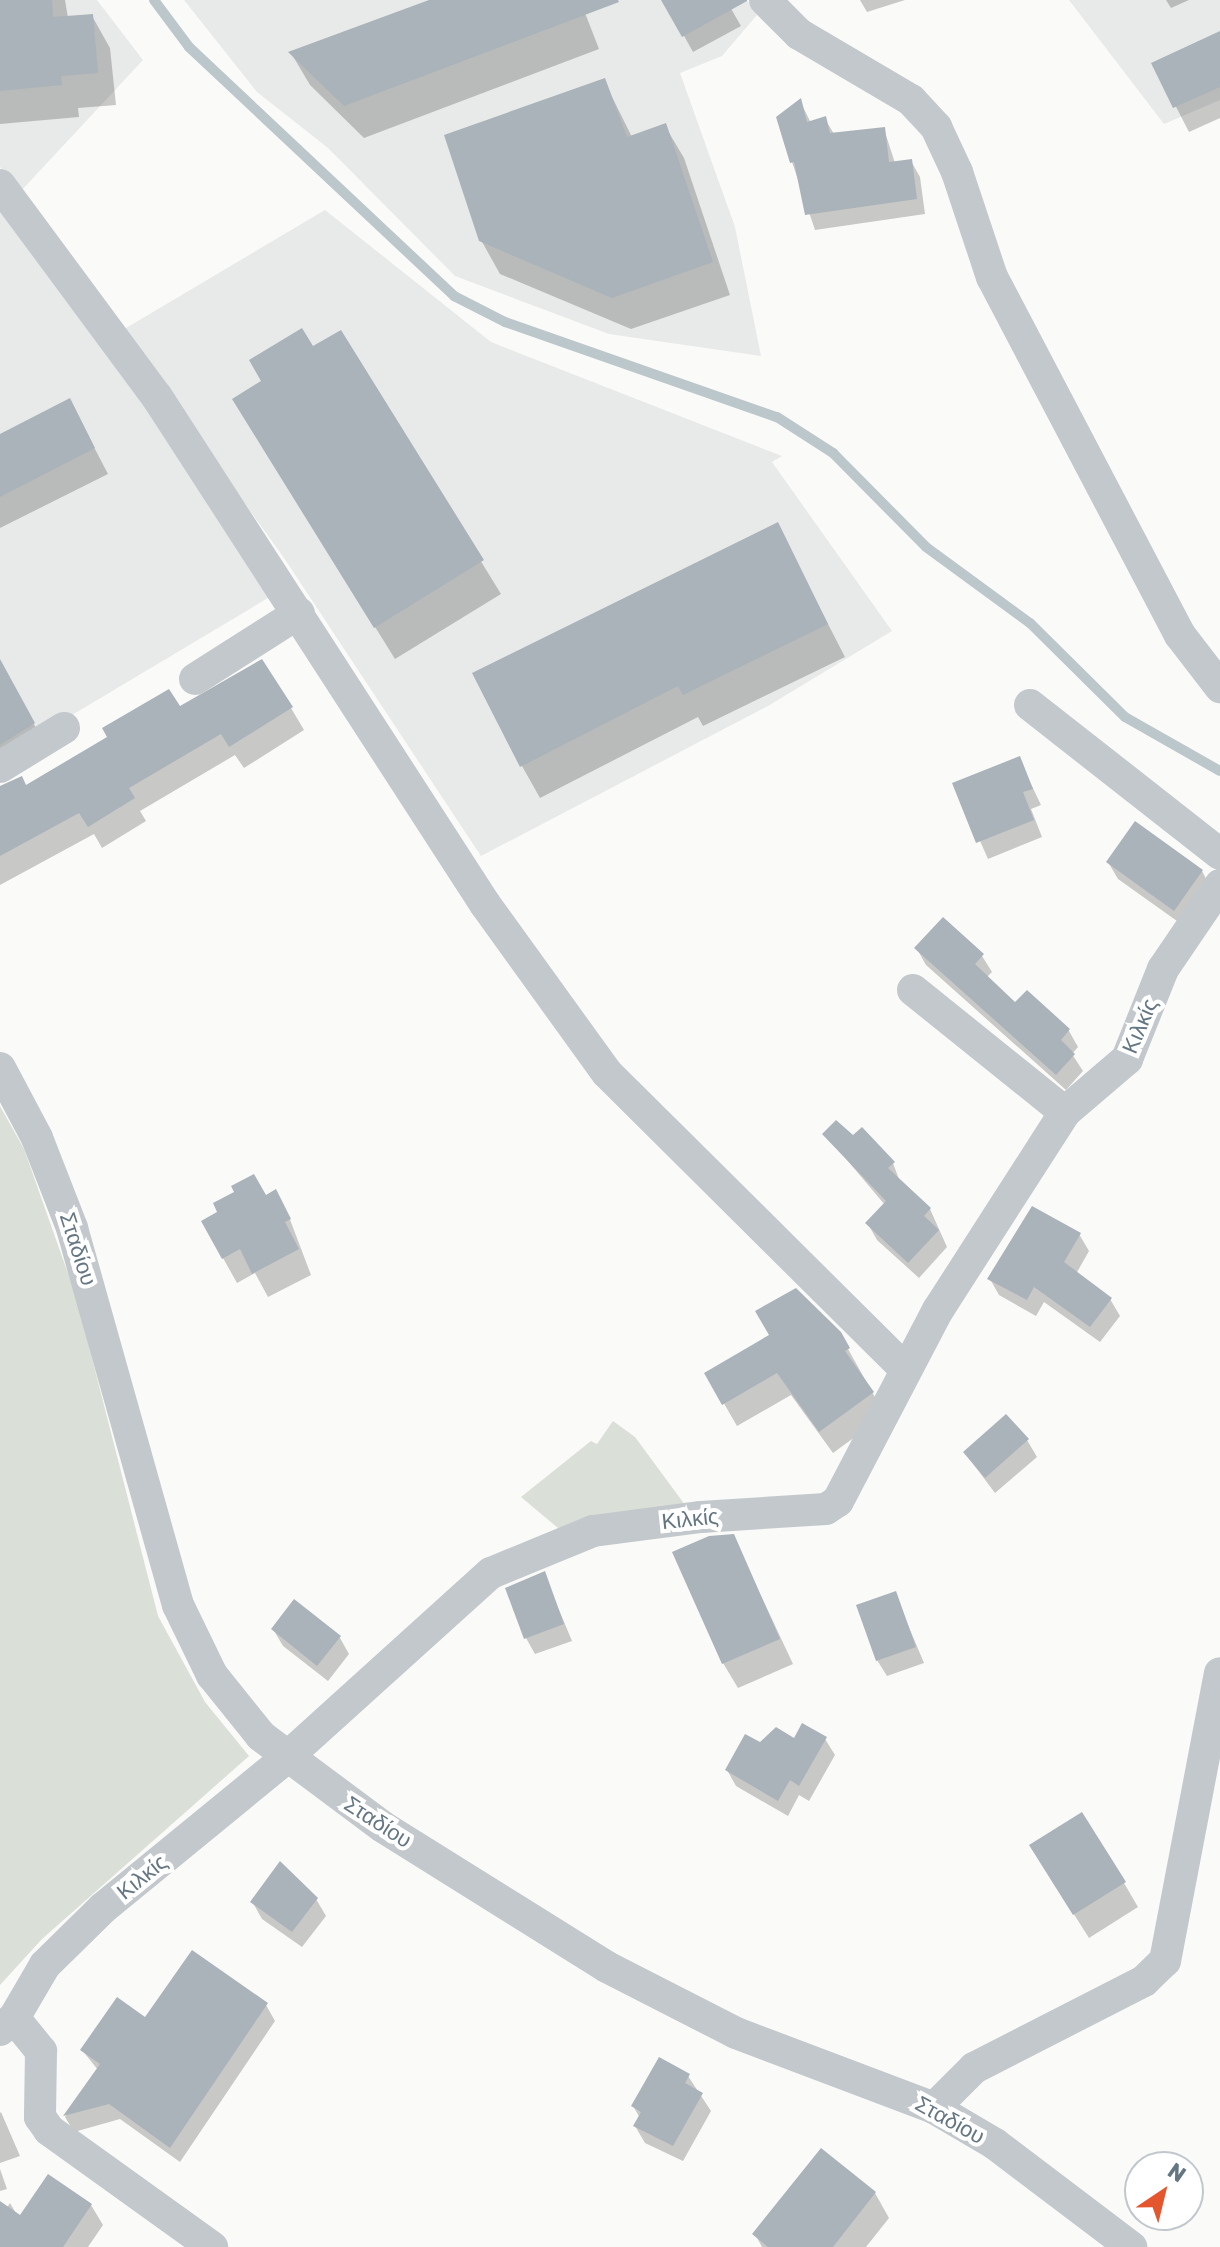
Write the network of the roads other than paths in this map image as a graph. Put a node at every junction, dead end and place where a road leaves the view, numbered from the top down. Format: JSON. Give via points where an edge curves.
{"nodes":[{"id":1,"x":765,"y":0,"type":"edge"},
{"id":2,"x":0,"y":185,"type":"edge"},
{"id":3,"x":299,"y":613,"type":"junction"},
{"id":4,"x":195,"y":679,"type":"dead end"},
{"id":5,"x":1220,"y":687,"type":"edge"},
{"id":6,"x":1030,"y":705,"type":"dead end"},
{"id":7,"x":64,"y":728,"type":"dead end"},
{"id":8,"x":0,"y":767,"type":"edge"},
{"id":9,"x":1220,"y":854,"type":"edge"},
{"id":10,"x":1220,"y":885,"type":"edge"},
{"id":11,"x":913,"y":990,"type":"dead end"},
{"id":12,"x":0,"y":1068,"type":"edge"},
{"id":13,"x":1065,"y":1112,"type":"junction"},
{"id":14,"x":905,"y":1369,"type":"junction"},
{"id":15,"x":1220,"y":1673,"type":"edge"},
{"id":16,"x":286,"y":1758,"type":"junction"},
{"id":17,"x":7,"y":2024,"type":"edge"},
{"id":18,"x":934,"y":2108,"type":"junction"},
{"id":19,"x":212,"y":2247,"type":"edge"},
{"id":20,"x":1131,"y":2247,"type":"edge"}],
"edges":[{"from":1,"to":5,"type":"street","via":[[799,34],[911,100],[936,127],[992,277],[1180,635]]},
{"from":2,"to":3,"type":"street","via":[[157,397]]},
{"from":3,"to":4,"type":"street"},
{"from":3,"to":14,"type":"street","via":[[485,904],[607,1073]]},
{"from":6,"to":9,"type":"street"},
{"from":7,"to":8,"type":"street"},
{"from":10,"to":13,"type":"street","name":"Κιλκίς","via":[[1163,969],[1127,1059]]},
{"from":11,"to":13,"type":"street"},
{"from":12,"to":16,"type":"street","name":"Σταδίου","via":[[37,1138],[72,1228],[178,1605],[233,1705]]},
{"from":13,"to":14,"type":"street","name":"Κιλκίς"},
{"from":14,"to":16,"type":"street","name":"Κιλκίς","via":[[852,1480],[833,1506],[606,1529],[567,1538],[511,1562],[464,1594]]},
{"from":15,"to":18,"type":"street","via":[[1165,1961],[1144,1981],[974,2068]]},
{"from":16,"to":17,"type":"street","name":"Κιλκίς","via":[[93,1918],[45,1965]]},
{"from":16,"to":18,"type":"street","name":"Σταδίου","via":[[383,1827],[657,1995],[736,2033]]},
{"from":17,"to":19,"type":"street","via":[[41,2051],[40,2117],[49,2130]]},
{"from":18,"to":20,"type":"street","name":"Σταδίου","via":[[995,2144]]}]}
